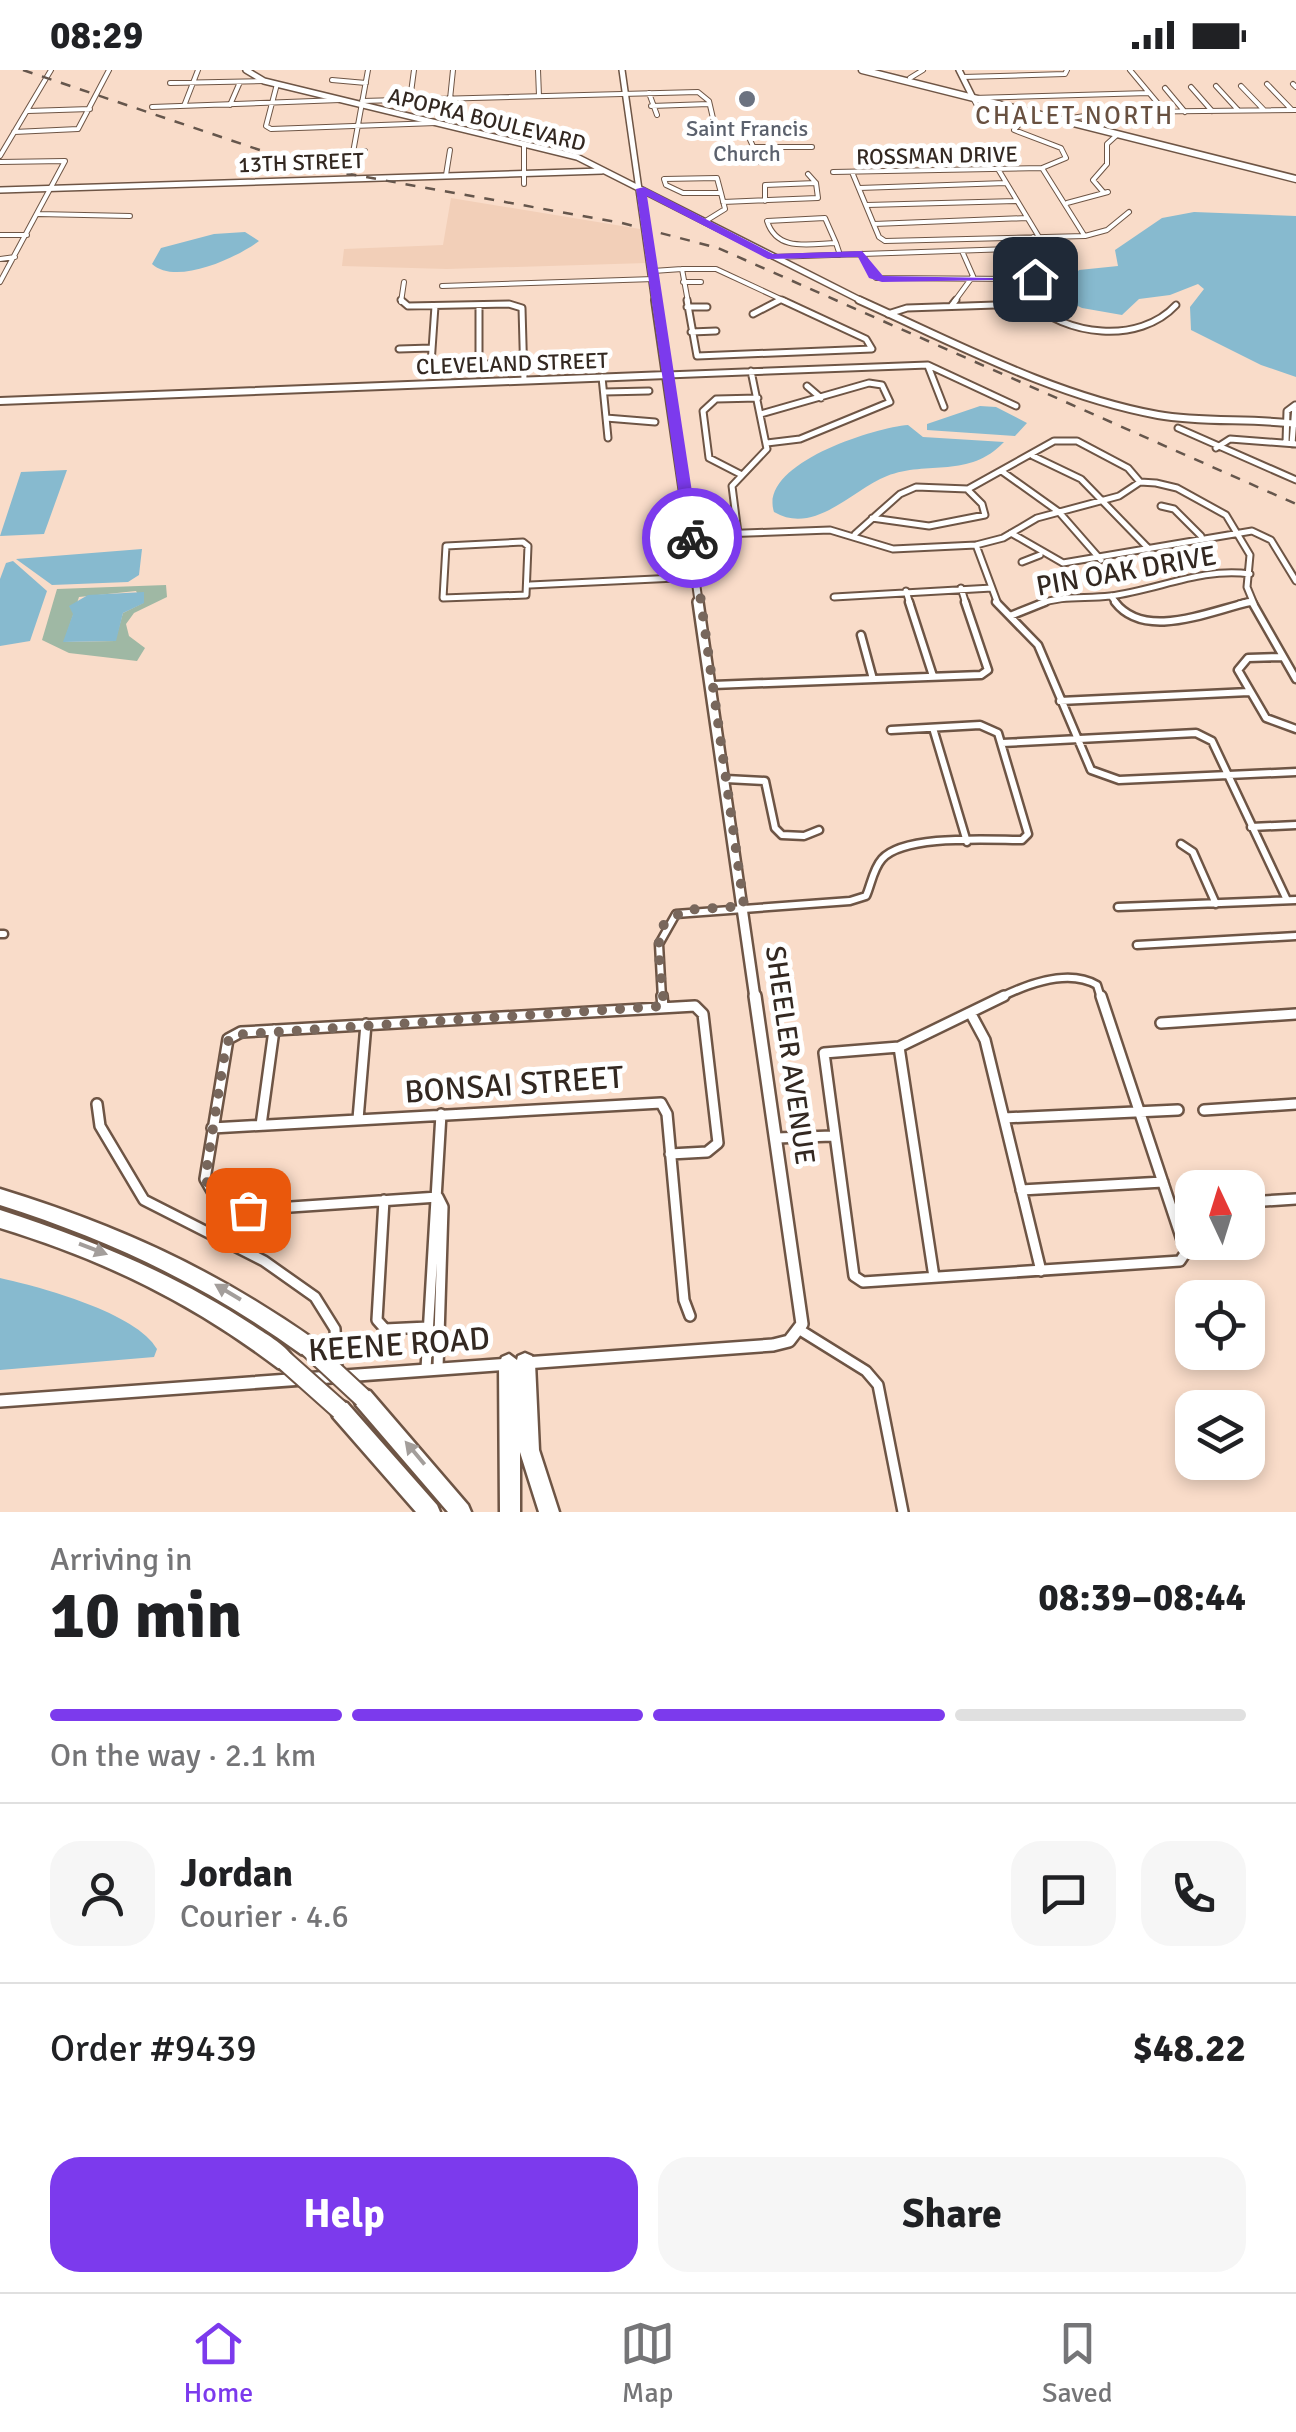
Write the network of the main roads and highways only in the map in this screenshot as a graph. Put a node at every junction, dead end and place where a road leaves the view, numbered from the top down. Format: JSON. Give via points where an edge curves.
{"nodes":[{"id":1,"x":862,"y":70,"type":"edge"},
{"id":2,"x":878,"y":70,"type":"edge"},
{"id":3,"x":908,"y":80,"type":"junction"},
{"id":4,"x":972,"y":96,"type":"junction"},
{"id":5,"x":1032,"y":112,"type":"junction"},
{"id":6,"x":1048,"y":112,"type":"junction"},
{"id":7,"x":1200,"y":153,"type":"junction"},
{"id":8,"x":1296,"y":177,"type":"edge"},
{"id":9,"x":0,"y":1197,"type":"edge"},
{"id":10,"x":0,"y":1219,"type":"edge"},
{"id":11,"x":430,"y":1512,"type":"edge"},
{"id":12,"x":462,"y":1512,"type":"edge"},
{"id":13,"x":510,"y":1512,"type":"edge"},
{"id":14,"x":549,"y":1512,"type":"edge"}],
"edges":[{"from":1,"to":3,"type":"main road"},
{"from":2,"to":3,"type":"main road"},
{"from":3,"to":4,"type":"main road"},
{"from":4,"to":5,"type":"main road"},
{"from":4,"to":6,"type":"main road"},
{"from":5,"to":6,"type":"main road"},
{"from":5,"to":7,"type":"main road"},
{"from":6,"to":7,"type":"main road"},
{"from":7,"to":8,"type":"main road"},
{"from":12,"to":9,"type":"highway","one_way":true,"bridge":true,"via":[[363,1398],[263,1314],[189,1268],[111,1233]]},
{"from":10,"to":11,"type":"highway","one_way":true,"bridge":true,"via":[[135,1266],[210,1308],[286,1361],[340,1410]]},
{"from":13,"to":14,"type":"highway","via":[[517,1364],[529,1450]]}]}
